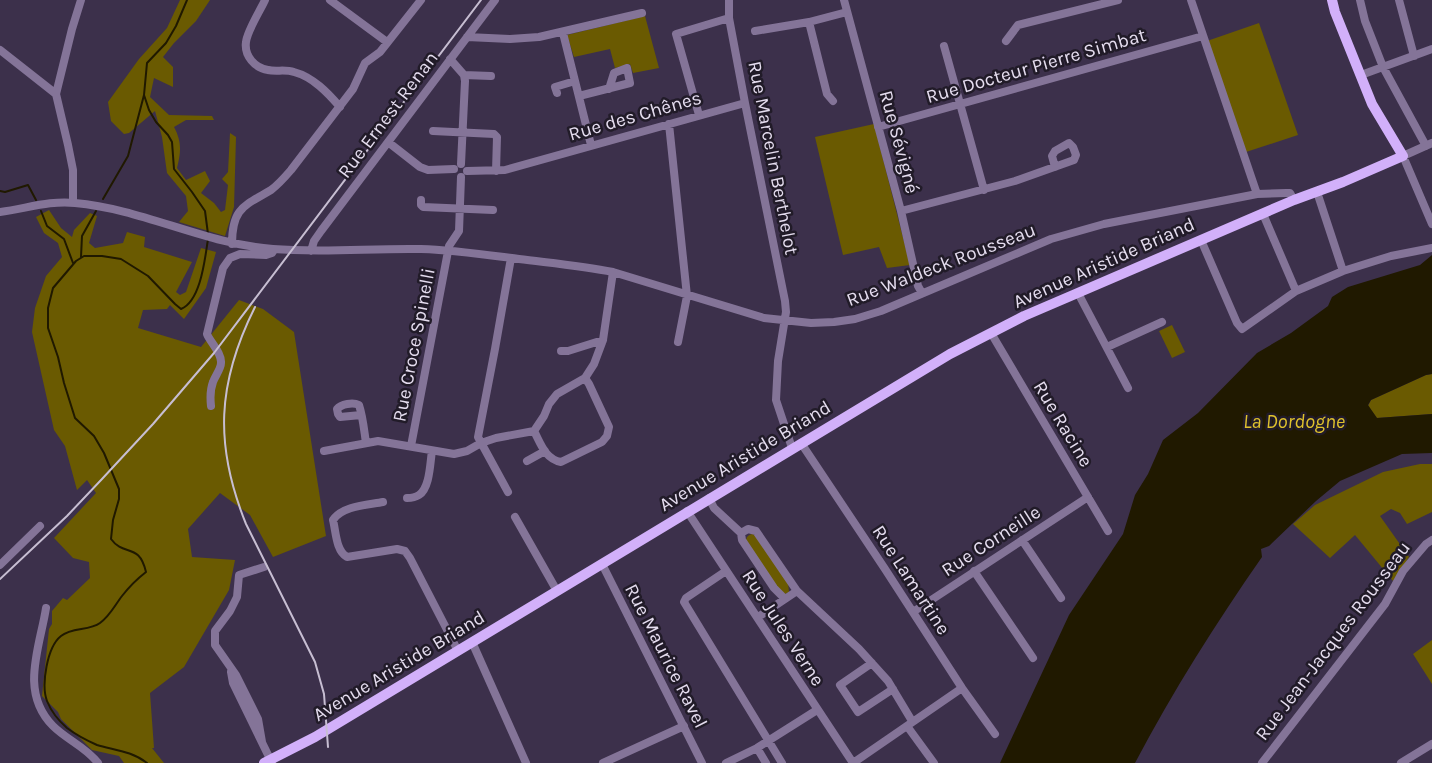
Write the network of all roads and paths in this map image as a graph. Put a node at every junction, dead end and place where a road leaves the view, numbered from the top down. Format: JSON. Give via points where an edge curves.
{"nodes":[{"id":1,"x":81,"y":0,"type":"edge"},
{"id":2,"x":265,"y":0,"type":"edge"},
{"id":3,"x":330,"y":0,"type":"edge"},
{"id":4,"x":421,"y":0,"type":"edge"},
{"id":5,"x":495,"y":0,"type":"edge"},
{"id":6,"x":729,"y":0,"type":"edge"},
{"id":7,"x":844,"y":0,"type":"edge"},
{"id":8,"x":1118,"y":0,"type":"edge"},
{"id":9,"x":1191,"y":0,"type":"edge"},
{"id":10,"x":1332,"y":0,"type":"edge"},
{"id":11,"x":1360,"y":0,"type":"edge"},
{"id":12,"x":1398,"y":0,"type":"edge"},
{"id":13,"x":847,"y":12,"type":"junction"},
{"id":14,"x":642,"y":13,"type":"dead end"},
{"id":15,"x":729,"y":18,"type":"junction"},
{"id":16,"x":809,"y":22,"type":"junction"},
{"id":17,"x":755,"y":31,"type":"dead end"},
{"id":18,"x":563,"y":33,"type":"junction"},
{"id":19,"x":1203,"y":36,"type":"junction"},
{"id":20,"x":467,"y":37,"type":"junction"},
{"id":21,"x":1006,"y":41,"type":"dead end"},
{"id":22,"x":387,"y":42,"type":"junction"},
{"id":23,"x":944,"y":46,"type":"dead end"},
{"id":24,"x":1432,"y":49,"type":"edge"},
{"id":25,"x":0,"y":50,"type":"edge"},
{"id":26,"x":1414,"y":56,"type":"junction"},
{"id":27,"x":450,"y":59,"type":"junction"},
{"id":28,"x":1383,"y":67,"type":"junction"},
{"id":29,"x":464,"y":75,"type":"junction"},
{"id":30,"x":1361,"y":75,"type":"junction"},
{"id":31,"x":491,"y":76,"type":"dead end"},
{"id":32,"x":575,"y":80,"type":"junction"},
{"id":33,"x":609,"y":89,"type":"dead end"},
{"id":34,"x":56,"y":94,"type":"junction"},
{"id":35,"x":556,"y":94,"type":"dead end"},
{"id":36,"x":579,"y":96,"type":"junction"},
{"id":37,"x":833,"y":101,"type":"dead end"},
{"id":38,"x":744,"y":103,"type":"junction"},
{"id":39,"x":960,"y":105,"type":"junction"},
{"id":40,"x":340,"y":106,"type":"junction"},
{"id":41,"x":699,"y":115,"type":"junction"},
{"id":42,"x":669,"y":124,"type":"junction"},
{"id":43,"x":878,"y":127,"type":"junction"},
{"id":44,"x":433,"y":131,"type":"dead end"},
{"id":45,"x":462,"y":133,"type":"junction"},
{"id":46,"x":388,"y":142,"type":"junction"},
{"id":47,"x":592,"y":145,"type":"junction"},
{"id":48,"x":1429,"y":145,"type":"edge"},
{"id":49,"x":1403,"y":156,"type":"junction"},
{"id":50,"x":457,"y":167,"type":"junction"},
{"id":51,"x":1055,"y":167,"type":"dead end"},
{"id":52,"x":496,"y":171,"type":"junction"},
{"id":53,"x":464,"y":174,"type":"junction"},
{"id":54,"x":984,"y":190,"type":"junction"},
{"id":55,"x":1317,"y":192,"type":"junction"},
{"id":56,"x":1257,"y":194,"type":"junction"},
{"id":57,"x":422,"y":200,"type":"dead end"},
{"id":58,"x":1294,"y":200,"type":"junction"},
{"id":59,"x":73,"y":202,"type":"junction"},
{"id":60,"x":460,"y":208,"type":"junction"},
{"id":61,"x":493,"y":210,"type":"dead end"},
{"id":62,"x":901,"y":211,"type":"junction"},
{"id":63,"x":0,"y":212,"type":"edge"},
{"id":64,"x":1263,"y":214,"type":"junction"},
{"id":65,"x":1432,"y":224,"type":"edge"},
{"id":66,"x":1201,"y":240,"type":"junction"},
{"id":67,"x":232,"y":244,"type":"junction"},
{"id":68,"x":1432,"y":248,"type":"edge"},
{"id":69,"x":274,"y":250,"type":"junction"},
{"id":70,"x":311,"y":251,"type":"junction"},
{"id":71,"x":448,"y":251,"type":"junction"},
{"id":72,"x":511,"y":258,"type":"junction"},
{"id":73,"x":1343,"y":271,"type":"junction"},
{"id":74,"x":613,"y":272,"type":"junction"},
{"id":75,"x":1296,"y":291,"type":"junction"},
{"id":76,"x":1078,"y":292,"type":"junction"},
{"id":77,"x":922,"y":294,"type":"junction"},
{"id":78,"x":686,"y":296,"type":"junction"},
{"id":79,"x":784,"y":321,"type":"junction"},
{"id":80,"x":1162,"y":322,"type":"dead end"},
{"id":81,"x":990,"y":333,"type":"junction"},
{"id":82,"x":603,"y":340,"type":"junction"},
{"id":83,"x":678,"y":342,"type":"dead end"},
{"id":84,"x":1107,"y":347,"type":"junction"},
{"id":85,"x":561,"y":351,"type":"dead end"},
{"id":86,"x":585,"y":378,"type":"junction"},
{"id":87,"x":1128,"y":388,"type":"dead end"},
{"id":88,"x":211,"y":406,"type":"dead end"},
{"id":89,"x":361,"y":415,"type":"dead end"},
{"id":90,"x":534,"y":431,"type":"junction"},
{"id":91,"x":366,"y":443,"type":"junction"},
{"id":92,"x":480,"y":444,"type":"junction"},
{"id":93,"x":411,"y":446,"type":"junction"},
{"id":94,"x":796,"y":446,"type":"junction"},
{"id":95,"x":324,"y":451,"type":"dead end"},
{"id":96,"x":432,"y":451,"type":"junction"},
{"id":97,"x":545,"y":451,"type":"junction"},
{"id":98,"x":527,"y":461,"type":"dead end"},
{"id":99,"x":508,"y":492,"type":"dead end"},
{"id":100,"x":1088,"y":497,"type":"junction"},
{"id":101,"x":407,"y":498,"type":"dead end"},
{"id":102,"x":709,"y":498,"type":"junction"},
{"id":103,"x":383,"y":502,"type":"dead end"},
{"id":104,"x":687,"y":511,"type":"junction"},
{"id":105,"x":515,"y":517,"type":"dead end"},
{"id":106,"x":40,"y":526,"type":"dead end"},
{"id":107,"x":1108,"y":531,"type":"dead end"},
{"id":108,"x":741,"y":533,"type":"junction"},
{"id":109,"x":1022,"y":540,"type":"junction"},
{"id":110,"x":1432,"y":540,"type":"edge"},
{"id":111,"x":602,"y":564,"type":"junction"},
{"id":112,"x":0,"y":565,"type":"edge"},
{"id":113,"x":264,"y":567,"type":"dead end"},
{"id":114,"x":726,"y":571,"type":"junction"},
{"id":115,"x":974,"y":571,"type":"junction"},
{"id":116,"x":558,"y":591,"type":"junction"},
{"id":117,"x":797,"y":591,"type":"junction"},
{"id":118,"x":1061,"y":598,"type":"dead end"},
{"id":119,"x":785,"y":599,"type":"junction"},
{"id":120,"x":46,"y":608,"type":"dead end"},
{"id":121,"x":912,"y":612,"type":"junction"},
{"id":122,"x":758,"y":618,"type":"junction"},
{"id":123,"x":472,"y":642,"type":"junction"},
{"id":124,"x":458,"y":651,"type":"junction"},
{"id":125,"x":1033,"y":658,"type":"dead end"},
{"id":126,"x":872,"y":664,"type":"junction"},
{"id":127,"x":962,"y":688,"type":"junction"},
{"id":128,"x":893,"y":690,"type":"junction"},
{"id":129,"x":817,"y":710,"type":"junction"},
{"id":130,"x":910,"y":723,"type":"junction"},
{"id":131,"x":684,"y":726,"type":"junction"},
{"id":132,"x":996,"y":734,"type":"dead end"},
{"id":133,"x":768,"y":742,"type":"junction"},
{"id":134,"x":1432,"y":744,"type":"edge"},
{"id":135,"x":757,"y":748,"type":"junction"},
{"id":136,"x":269,"y":762,"type":"edge"},
{"id":137,"x":98,"y":763,"type":"edge"},
{"id":138,"x":526,"y":763,"type":"edge"},
{"id":139,"x":603,"y":763,"type":"edge"},
{"id":140,"x":702,"y":763,"type":"edge"},
{"id":141,"x":726,"y":763,"type":"edge"},
{"id":142,"x":766,"y":763,"type":"edge"},
{"id":143,"x":782,"y":763,"type":"edge"},
{"id":144,"x":853,"y":763,"type":"edge"},
{"id":145,"x":934,"y":763,"type":"edge"},
{"id":146,"x":1262,"y":763,"type":"edge"},
{"id":147,"x":1401,"y":763,"type":"edge"}],
"edges":[{"from":1,"to":34,"type":"street"},
{"from":2,"to":40,"type":"street","via":[[246,41],[252,62],[258,68],[294,72],[307,77]]},
{"from":3,"to":22,"type":"street"},
{"from":4,"to":22,"type":"street"},
{"from":5,"to":20,"type":"street","name":"Rue Ernest Renan"},
{"from":6,"to":15,"type":"street","name":"Rue Marcelin Berthelot"},
{"from":7,"to":13,"type":"street","name":"Rue Sévigné"},
{"from":8,"to":21,"type":"street","via":[[1018,25]]},
{"from":9,"to":19,"type":"street"},
{"from":10,"to":30,"type":"main road"},
{"from":11,"to":28,"type":"street"},
{"from":12,"to":26,"type":"street"},
{"from":13,"to":16,"type":"street"},
{"from":13,"to":43,"type":"street","name":"Rue Sévigné"},
{"from":14,"to":18,"type":"street"},
{"from":15,"to":38,"type":"street","name":"Rue Marcelin Berthelot"},
{"from":15,"to":41,"type":"street","via":[[676,34]]},
{"from":16,"to":17,"type":"street"},
{"from":16,"to":37,"type":"street","via":[[827,94]]},
{"from":18,"to":20,"type":"street","via":[[539,38]]},
{"from":18,"to":32,"type":"street"},
{"from":19,"to":39,"type":"street","name":"Rue Docteur Pierre Simbat"},
{"from":19,"to":56,"type":"street"},
{"from":20,"to":27,"type":"street","name":"Rue Ernest Renan"},
{"from":22,"to":40,"type":"street","via":[[365,63],[354,90]]},
{"from":23,"to":39,"type":"street"},
{"from":24,"to":26,"type":"street"},
{"from":25,"to":34,"type":"street"},
{"from":26,"to":28,"type":"street"},
{"from":27,"to":29,"type":"street"},
{"from":27,"to":46,"type":"street","name":"Rue Ernest Renan"},
{"from":28,"to":30,"type":"street"},
{"from":28,"to":48,"type":"street"},
{"from":29,"to":31,"type":"street"},
{"from":29,"to":45,"type":"street"},
{"from":30,"to":49,"type":"main road","via":[[1372,104]]},
{"from":32,"to":35,"type":"street","via":[[555,87]]},
{"from":32,"to":36,"type":"street"},
{"from":33,"to":36,"type":"street"},
{"from":34,"to":59,"type":"street","via":[[73,170]]},
{"from":36,"to":47,"type":"street"},
{"from":38,"to":41,"type":"street","name":"Rue des Chênes"},
{"from":38,"to":79,"type":"street","name":"Rue Marcelin Berthelot","via":[[785,302]]},
{"from":39,"to":43,"type":"street","name":"Rue Docteur Pierre Simbat"},
{"from":39,"to":54,"type":"street"},
{"from":40,"to":67,"type":"street","via":[[280,183],[248,203],[235,218]]},
{"from":41,"to":42,"type":"street","name":"Rue des Chênes"},
{"from":42,"to":47,"type":"street","name":"Rue des Chênes"},
{"from":42,"to":78,"type":"street"},
{"from":43,"to":62,"type":"street","name":"Rue Sévigné"},
{"from":44,"to":45,"type":"street"},
{"from":45,"to":50,"type":"street"},
{"from":45,"to":52,"type":"street","via":[[494,134],[497,137]]},
{"from":46,"to":50,"type":"street","via":[[428,170]]},
{"from":46,"to":70,"type":"street","name":"Rue Ernest Renan","via":[[321,230]]},
{"from":47,"to":52,"type":"street","name":"Rue des Chênes"},
{"from":48,"to":49,"type":"street"},
{"from":49,"to":55,"type":"main road","name":"Avenue Aristide Briand"},
{"from":49,"to":65,"type":"street"},
{"from":50,"to":53,"type":"street","via":[[464,166]]},
{"from":50,"to":53,"type":"street","via":[[455,175]]},
{"from":51,"to":54,"type":"street"},
{"from":52,"to":53,"type":"street","name":"Rue des Chênes"},
{"from":53,"to":60,"type":"street","name":"Rue Croce Spinelli"},
{"from":54,"to":62,"type":"street"},
{"from":55,"to":58,"type":"main road","name":"Avenue Aristide Briand"},
{"from":55,"to":73,"type":"street"},
{"from":56,"to":58,"type":"street","name":"Rue Waldeck Rousseau","via":[[1290,193]]},
{"from":56,"to":77,"type":"street","name":"Rue Waldeck Rousseau","via":[[1104,224],[1051,239]]},
{"from":57,"to":60,"type":"street","via":[[423,207]]},
{"from":58,"to":64,"type":"main road","name":"Avenue Aristide Briand"},
{"from":59,"to":63,"type":"street"},
{"from":59,"to":67,"type":"street","via":[[144,217]]},
{"from":60,"to":61,"type":"street"},
{"from":60,"to":71,"type":"street","name":"Rue Croce Spinelli","via":[[458,231]]},
{"from":62,"to":77,"type":"street","name":"Rue Sévigné"},
{"from":64,"to":66,"type":"main road","name":"Avenue Aristide Briand"},
{"from":64,"to":75,"type":"street"},
{"from":66,"to":75,"type":"street","via":[[1242,329]]},
{"from":66,"to":76,"type":"main road","name":"Avenue Aristide Briand"},
{"from":67,"to":69,"type":"street"},
{"from":68,"to":73,"type":"street","via":[[1391,256]]},
{"from":69,"to":70,"type":"street","name":"Rue Waldeck Rousseau"},
{"from":69,"to":88,"type":"street","via":[[266,255],[240,254],[230,258],[223,268],[207,334],[220,355],[221,363],[210,394]]},
{"from":70,"to":71,"type":"street","name":"Rue Waldeck Rousseau"},
{"from":71,"to":72,"type":"street","name":"Rue Waldeck Rousseau"},
{"from":71,"to":93,"type":"street","name":"Rue Croce Spinelli"},
{"from":72,"to":74,"type":"street","name":"Rue Waldeck Rousseau"},
{"from":72,"to":92,"type":"street","via":[[478,437]]},
{"from":73,"to":75,"type":"street"},
{"from":74,"to":78,"type":"street","name":"Rue Waldeck Rousseau"},
{"from":74,"to":82,"type":"street"},
{"from":76,"to":81,"type":"main road","name":"Avenue Aristide Briand"},
{"from":76,"to":84,"type":"street"},
{"from":77,"to":79,"type":"street","name":"Rue Waldeck Rousseau","via":[[855,319],[810,323]]},
{"from":78,"to":79,"type":"street","name":"Rue Waldeck Rousseau"},
{"from":78,"to":83,"type":"street"},
{"from":79,"to":94,"type":"street","name":"Rue Marcelin Berthelot","via":[[776,400]]},
{"from":80,"to":84,"type":"street"},
{"from":81,"to":94,"type":"main road","name":"Avenue Aristide Briand"},
{"from":81,"to":100,"type":"street","name":"Rue Racine"},
{"from":82,"to":85,"type":"street"},
{"from":82,"to":86,"type":"street"},
{"from":84,"to":87,"type":"street"},
{"from":86,"to":90,"type":"street","via":[[557,394]]},
{"from":86,"to":97,"type":"street","via":[[606,418],[607,436],[602,442],[561,462],[554,461]]},
{"from":89,"to":91,"type":"street"},
{"from":90,"to":92,"type":"street"},
{"from":90,"to":97,"type":"street"},
{"from":91,"to":93,"type":"street","via":[[382,441]]},
{"from":91,"to":95,"type":"street"},
{"from":92,"to":96,"type":"street","via":[[454,454]]},
{"from":92,"to":99,"type":"street","via":[[486,449]]},
{"from":93,"to":96,"type":"street"},
{"from":94,"to":102,"type":"main road","name":"Avenue Aristide Briand"},
{"from":94,"to":121,"type":"street","name":"Rue Lamartine","via":[[870,545]]},
{"from":96,"to":101,"type":"street","via":[[426,486],[418,496]]},
{"from":97,"to":98,"type":"street"},
{"from":100,"to":107,"type":"street","name":"Rue Racine"},
{"from":100,"to":109,"type":"street","name":"Rue Corneille"},
{"from":102,"to":104,"type":"main road","name":"Avenue Aristide Briand"},
{"from":102,"to":108,"type":"street","via":[[714,508]]},
{"from":103,"to":124,"type":"street","via":[[337,514],[333,520],[342,555],[348,557],[398,549],[405,552]]},
{"from":104,"to":111,"type":"main road","name":"Avenue Aristide Briand"},
{"from":104,"to":114,"type":"street","name":"Rue Jules Verne"},
{"from":105,"to":116,"type":"street"},
{"from":106,"to":112,"type":"street"},
{"from":108,"to":117,"type":"street","via":[[748,529],[756,531]]},
{"from":108,"to":119,"type":"street","via":[[742,540],[763,572]]},
{"from":109,"to":115,"type":"street","name":"Rue Corneille"},
{"from":109,"to":118,"type":"street"},
{"from":110,"to":146,"type":"street","name":"Rue Jean-Jacques Rousseau","via":[[1403,571],[1385,604]]},
{"from":111,"to":116,"type":"main road","name":"Avenue Aristide Briand"},
{"from":111,"to":131,"type":"street","name":"Rue Maurice Ravel"},
{"from":113,"to":136,"type":"street","via":[[239,575],[237,597],[215,631],[215,645],[230,666],[234,683]]},
{"from":114,"to":122,"type":"street","name":"Rue Jules Verne"},
{"from":114,"to":133,"type":"street","via":[[684,602]]},
{"from":115,"to":121,"type":"street","name":"Rue Corneille"},
{"from":115,"to":125,"type":"street"},
{"from":116,"to":123,"type":"main road","name":"Avenue Aristide Briand"},
{"from":117,"to":119,"type":"street"},
{"from":117,"to":126,"type":"street"},
{"from":119,"to":122,"type":"street"},
{"from":120,"to":137,"type":"street","via":[[33,666],[36,696],[52,726]]},
{"from":121,"to":127,"type":"street","name":"Rue Lamartine"},
{"from":122,"to":129,"type":"street","name":"Rue Jules Verne"},
{"from":123,"to":124,"type":"main road","name":"Avenue Aristide Briand"},
{"from":123,"to":138,"type":"street"},
{"from":124,"to":136,"type":"main road","name":"Avenue Aristide Briand"},
{"from":126,"to":128,"type":"street"},
{"from":126,"to":128,"type":"street","via":[[840,685],[858,712]]},
{"from":127,"to":130,"type":"street"},
{"from":127,"to":132,"type":"street","name":"Rue Lamartine"},
{"from":128,"to":130,"type":"street"},
{"from":129,"to":133,"type":"street"},
{"from":129,"to":144,"type":"street","name":"Rue Jules Verne"},
{"from":130,"to":144,"type":"street"},
{"from":130,"to":145,"type":"street"},
{"from":131,"to":139,"type":"street"},
{"from":131,"to":140,"type":"street","name":"Rue Maurice Ravel"},
{"from":133,"to":135,"type":"street"},
{"from":133,"to":143,"type":"street"},
{"from":134,"to":147,"type":"street"},
{"from":135,"to":141,"type":"street"},
{"from":135,"to":142,"type":"street"}]}
